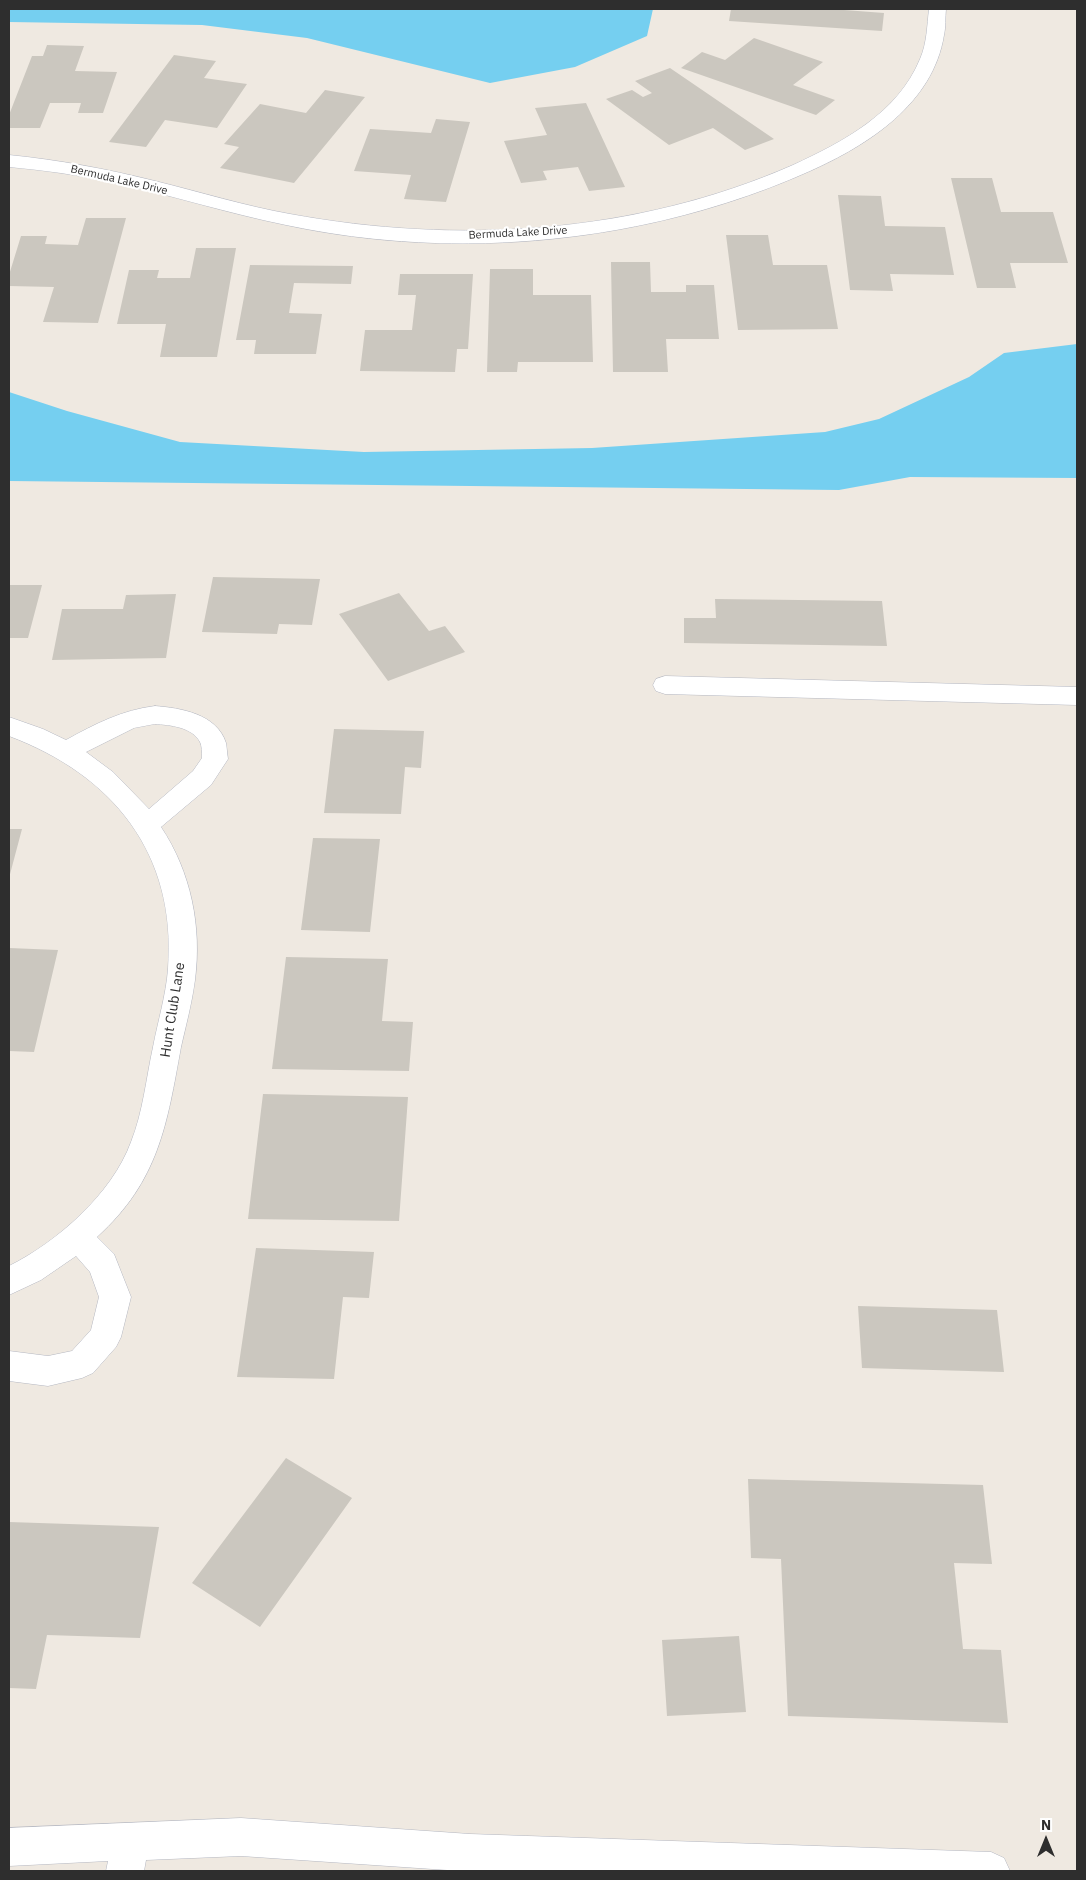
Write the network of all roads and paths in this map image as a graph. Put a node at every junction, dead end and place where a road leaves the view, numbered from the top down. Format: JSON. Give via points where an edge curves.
{"nodes":[{"id":1,"x":937,"y":9,"type":"edge"},
{"id":2,"x":9,"y":161,"type":"edge"},
{"id":3,"x":665,"y":685,"type":"dead end"},
{"id":4,"x":1077,"y":696,"type":"edge"},
{"id":5,"x":9,"y":726,"type":"edge"},
{"id":6,"x":66,"y":752,"type":"junction"},
{"id":7,"x":147,"y":825,"type":"junction"},
{"id":8,"x":76,"y":1236,"type":"junction"},
{"id":9,"x":9,"y":1281,"type":"edge"},
{"id":10,"x":9,"y":1366,"type":"edge"},
{"id":11,"x":9,"y":1847,"type":"edge"},
{"id":12,"x":129,"y":1856,"type":"edge"},
{"id":13,"x":465,"y":1862,"type":"edge"},
{"id":14,"x":991,"y":1871,"type":"edge"}],
"edges":[{"from":1,"to":2,"type":"street","name":"Bermuda Lake Drive","via":[[938,28],[932,54],[919,81],[870,131],[839,151],[790,176],[732,198],[597,228],[457,236],[335,228],[82,170]]},
{"from":3,"to":4,"type":"street"},
{"from":5,"to":6,"type":"street","name":"Hunt Club Lane"},
{"from":6,"to":7,"type":"street","name":"Hunt Club Lane","via":[[108,781]]},
{"from":6,"to":7,"type":"street","via":[[115,725],[146,715],[173,715],[197,725],[212,740],[215,759],[202,778]]},
{"from":7,"to":8,"type":"street","name":"Hunt Club Lane","via":[[173,878],[180,907],[182,970],[146,1144],[129,1177],[106,1208]]},
{"from":8,"to":9,"type":"street","name":"Hunt Club Lane","via":[[55,1255]]},
{"from":8,"to":10,"type":"street","via":[[103,1264],[115,1297],[105,1337],[82,1363],[48,1371]]},
{"from":11,"to":12,"type":"street"},
{"from":12,"to":13,"type":"street","via":[[241,1837]]},
{"from":13,"to":14,"type":"street"}]}
